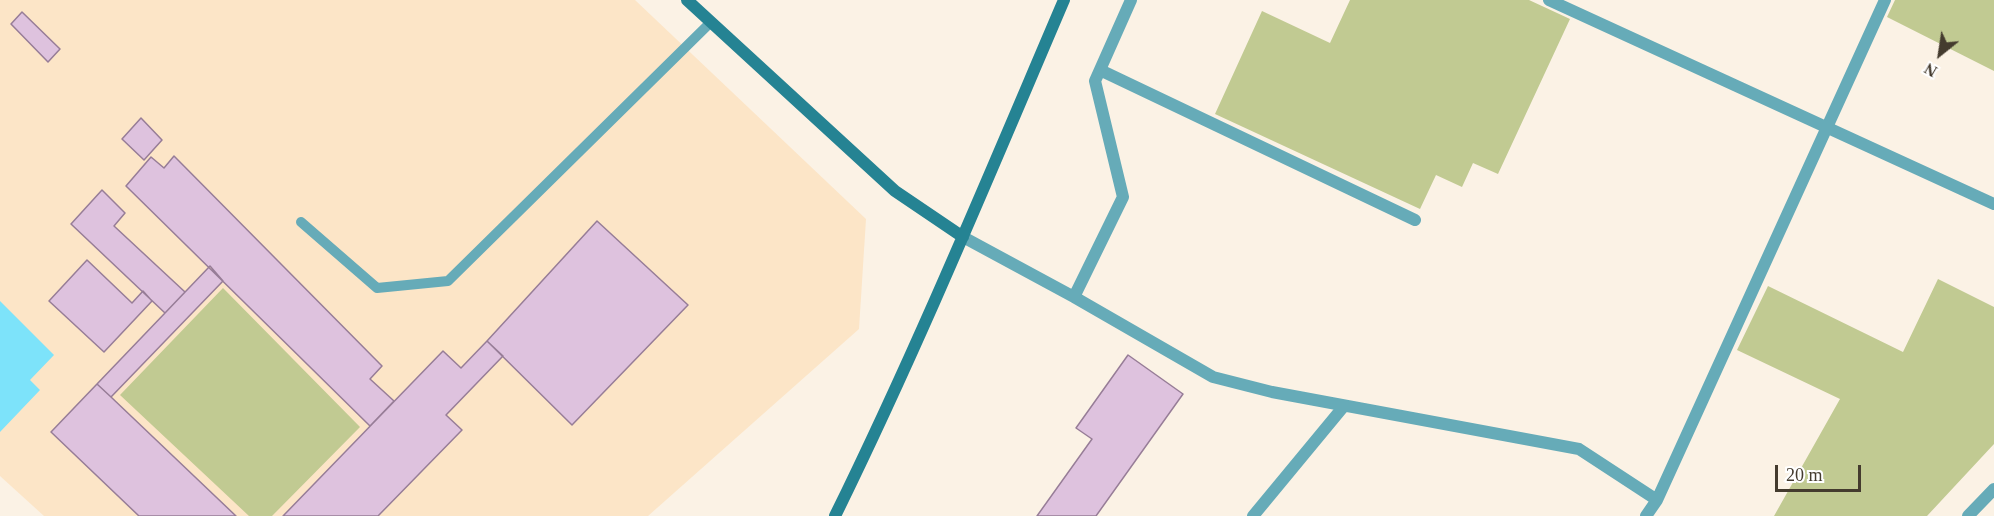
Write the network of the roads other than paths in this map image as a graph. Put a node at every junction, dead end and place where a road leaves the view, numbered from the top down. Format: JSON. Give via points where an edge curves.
{"nodes":[{"id":1,"x":687,"y":0,"type":"edge"},
{"id":2,"x":1064,"y":0,"type":"edge"},
{"id":3,"x":1131,"y":0,"type":"edge"},
{"id":4,"x":1549,"y":0,"type":"edge"},
{"id":5,"x":1885,"y":0,"type":"edge"},
{"id":6,"x":710,"y":23,"type":"junction"},
{"id":7,"x":1100,"y":70,"type":"junction"},
{"id":8,"x":1827,"y":128,"type":"junction"},
{"id":9,"x":1994,"y":204,"type":"edge"},
{"id":10,"x":1414,"y":220,"type":"dead end"},
{"id":11,"x":301,"y":222,"type":"dead end"},
{"id":12,"x":963,"y":237,"type":"junction"},
{"id":13,"x":1074,"y":297,"type":"junction"},
{"id":14,"x":1344,"y":406,"type":"junction"},
{"id":15,"x":1994,"y":489,"type":"edge"},
{"id":16,"x":1657,"y":500,"type":"junction"},
{"id":17,"x":836,"y":516,"type":"edge"},
{"id":18,"x":1252,"y":516,"type":"edge"},
{"id":19,"x":1646,"y":516,"type":"edge"},
{"id":20,"x":1968,"y":516,"type":"edge"}],
"edges":[{"from":1,"to":6,"type":"street"},
{"from":2,"to":12,"type":"street"},
{"from":3,"to":7,"type":"street"},
{"from":4,"to":8,"type":"street"},
{"from":5,"to":8,"type":"street"},
{"from":6,"to":11,"type":"lane","via":[[448,280],[377,288]]},
{"from":6,"to":12,"type":"street","via":[[895,191]]},
{"from":7,"to":10,"type":"street"},
{"from":7,"to":13,"type":"street","via":[[1095,81],[1123,197]]},
{"from":8,"to":9,"type":"street"},
{"from":8,"to":16,"type":"street"},
{"from":12,"to":13,"type":"street"},
{"from":12,"to":17,"type":"street"},
{"from":13,"to":14,"type":"street","via":[[1213,377]]},
{"from":14,"to":16,"type":"street","via":[[1579,449]]},
{"from":14,"to":18,"type":"street"},
{"from":15,"to":20,"type":"street"},
{"from":16,"to":19,"type":"street"}]}
